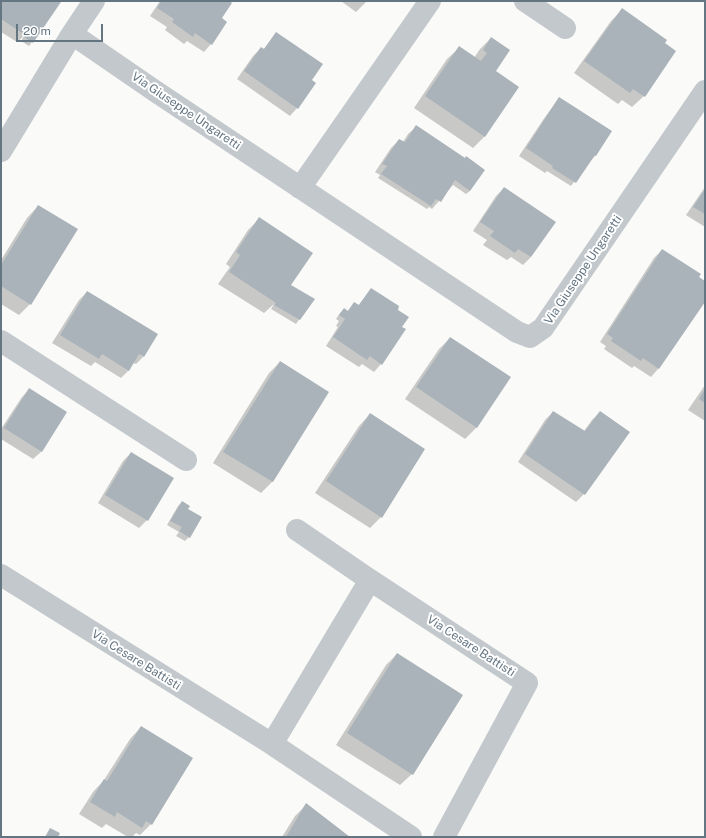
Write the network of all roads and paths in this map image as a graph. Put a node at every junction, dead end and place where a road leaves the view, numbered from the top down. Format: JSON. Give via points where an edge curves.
{"nodes":[{"id":1,"x":94,"y":1,"type":"edge"},
{"id":2,"x":430,"y":1,"type":"edge"},
{"id":3,"x":524,"y":1,"type":"edge"},
{"id":4,"x":565,"y":28,"type":"dead end"},
{"id":5,"x":72,"y":34,"type":"junction"},
{"id":6,"x":705,"y":91,"type":"edge"},
{"id":7,"x":1,"y":151,"type":"edge"},
{"id":8,"x":300,"y":188,"type":"junction"},
{"id":9,"x":1,"y":341,"type":"edge"},
{"id":10,"x":186,"y":460,"type":"dead end"},
{"id":11,"x":297,"y":530,"type":"dead end"},
{"id":12,"x":1,"y":575,"type":"edge"},
{"id":13,"x":370,"y":580,"type":"junction"},
{"id":14,"x":272,"y":744,"type":"junction"},
{"id":15,"x":411,"y":837,"type":"edge"},
{"id":16,"x":444,"y":837,"type":"edge"}],
"edges":[{"from":1,"to":5,"type":"street"},
{"from":2,"to":8,"type":"street"},
{"from":3,"to":4,"type":"street"},
{"from":5,"to":7,"type":"street"},
{"from":5,"to":8,"type":"street","name":"Via Giuseppe Ungaretti"},
{"from":6,"to":8,"type":"street","name":"Via Giuseppe Ungaretti","via":[[543,328],[530,337],[517,332]]},
{"from":9,"to":10,"type":"street"},
{"from":11,"to":13,"type":"street","name":"Via Cesare Battisti"},
{"from":12,"to":14,"type":"street","name":"Via Cesare Battisti"},
{"from":13,"to":14,"type":"street"},
{"from":13,"to":16,"type":"street","name":"Via Cesare Battisti","via":[[527,683]]},
{"from":14,"to":15,"type":"street","name":"Via Cesare Battisti"}]}
